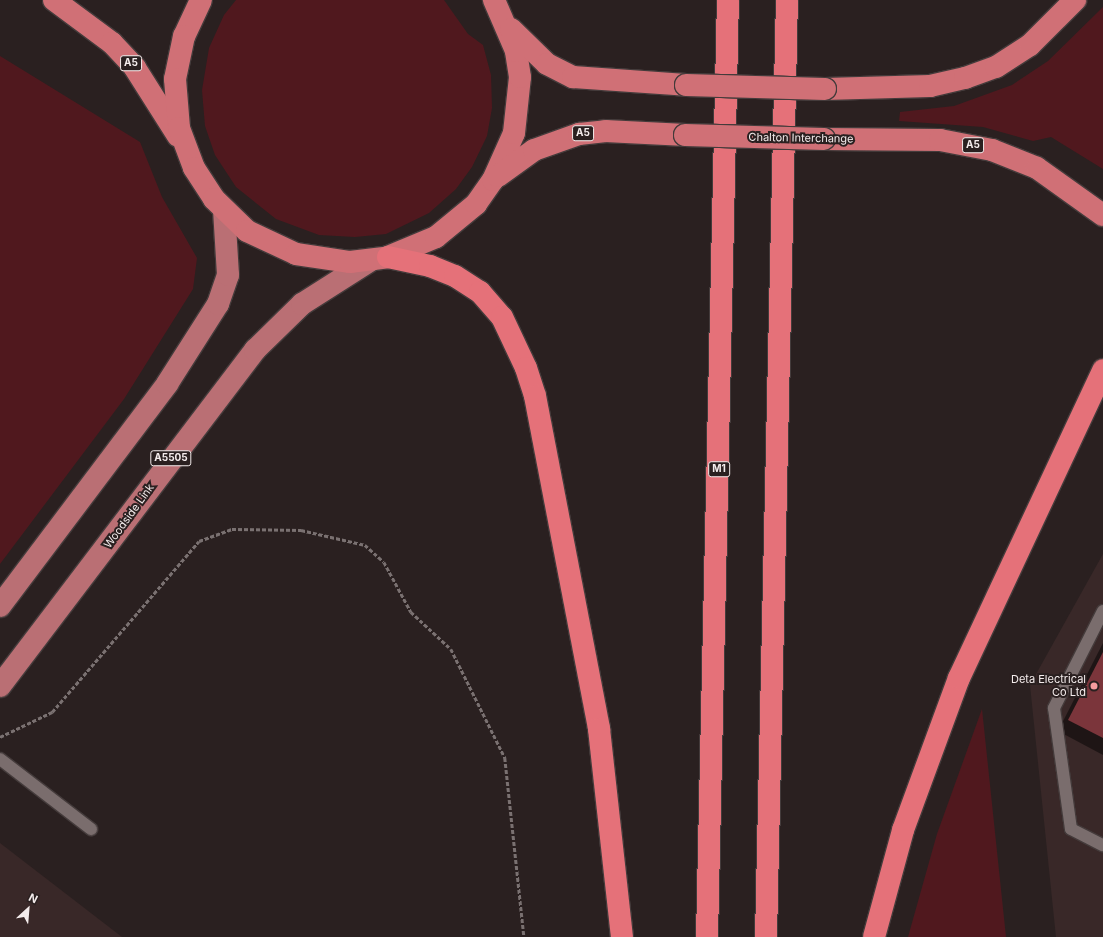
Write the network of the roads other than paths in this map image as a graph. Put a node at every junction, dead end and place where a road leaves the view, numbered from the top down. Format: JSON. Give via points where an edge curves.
{"nodes":[{"id":1,"x":54,"y":0,"type":"edge"},
{"id":2,"x":201,"y":0,"type":"edge"},
{"id":3,"x":494,"y":0,"type":"edge"},
{"id":4,"x":728,"y":0,"type":"edge"},
{"id":5,"x":787,"y":0,"type":"edge"},
{"id":6,"x":1075,"y":0,"type":"edge"},
{"id":7,"x":506,"y":24,"type":"junction"},
{"id":8,"x":185,"y":147,"type":"junction"},
{"id":9,"x":493,"y":180,"type":"junction"},
{"id":10,"x":224,"y":210,"type":"junction"},
{"id":11,"x":1103,"y":216,"type":"edge"},
{"id":12,"x":380,"y":258,"type":"junction"},
{"id":13,"x":1103,"y":370,"type":"edge"},
{"id":14,"x":0,"y":606,"type":"edge"},
{"id":15,"x":1103,"y":611,"type":"edge"},
{"id":16,"x":0,"y":686,"type":"edge"},
{"id":17,"x":0,"y":759,"type":"edge"},
{"id":18,"x":91,"y":829,"type":"dead end"},
{"id":19,"x":1103,"y":845,"type":"edge"},
{"id":20,"x":622,"y":937,"type":"edge"},
{"id":21,"x":707,"y":937,"type":"edge"},
{"id":22,"x":766,"y":937,"type":"edge"},
{"id":23,"x":874,"y":937,"type":"edge"}],
"edges":[{"from":1,"to":8,"type":"highway","number":"A5","via":[[112,43],[135,68]]},
{"from":2,"to":8,"type":"highway","name":"Chalton Interchange","via":[[184,36],[175,79],[175,104]]},
{"from":3,"to":7,"type":"highway","name":"Chalton Interchange"},
{"from":4,"to":21,"type":"highway","number":"M1"},
{"from":5,"to":22,"type":"highway"},
{"from":6,"to":7,"type":"highway","name":"Chalton Interchange","bridge":true,"via":[[1030,45],[996,67],[930,86],[825,88],[686,85],[573,77],[547,64]]},
{"from":7,"to":9,"type":"highway","name":"Chalton Interchange","via":[[520,77],[518,109],[508,152]]},
{"from":8,"to":10,"type":"highway","name":"Chalton Interchange","via":[[194,168]]},
{"from":9,"to":11,"type":"highway","name":"Chalton Interchange","number":"A5","bridge":true,"via":[[534,150],[579,134],[606,131],[824,139],[940,140],[992,150],[1037,168]]},
{"from":9,"to":12,"type":"highway","name":"Chalton Interchange","via":[[458,222],[419,246]]},
{"from":10,"to":12,"type":"highway","name":"Chalton Interchange","via":[[247,232],[296,254],[332,261]]},
{"from":10,"to":14,"type":"main road","via":[[228,275],[218,304],[167,384]]},
{"from":12,"to":16,"type":"main road","name":"Woodside Link","number":"A5505","via":[[302,304],[255,350]]},
{"from":12,"to":20,"type":"highway","via":[[430,266],[455,276],[480,292],[502,317],[526,368],[538,412],[599,729]]},
{"from":13,"to":23,"type":"highway","via":[[953,692],[903,830]]},
{"from":15,"to":19,"type":"lane","via":[[1054,708],[1071,829]]},
{"from":17,"to":18,"type":"lane"}]}
